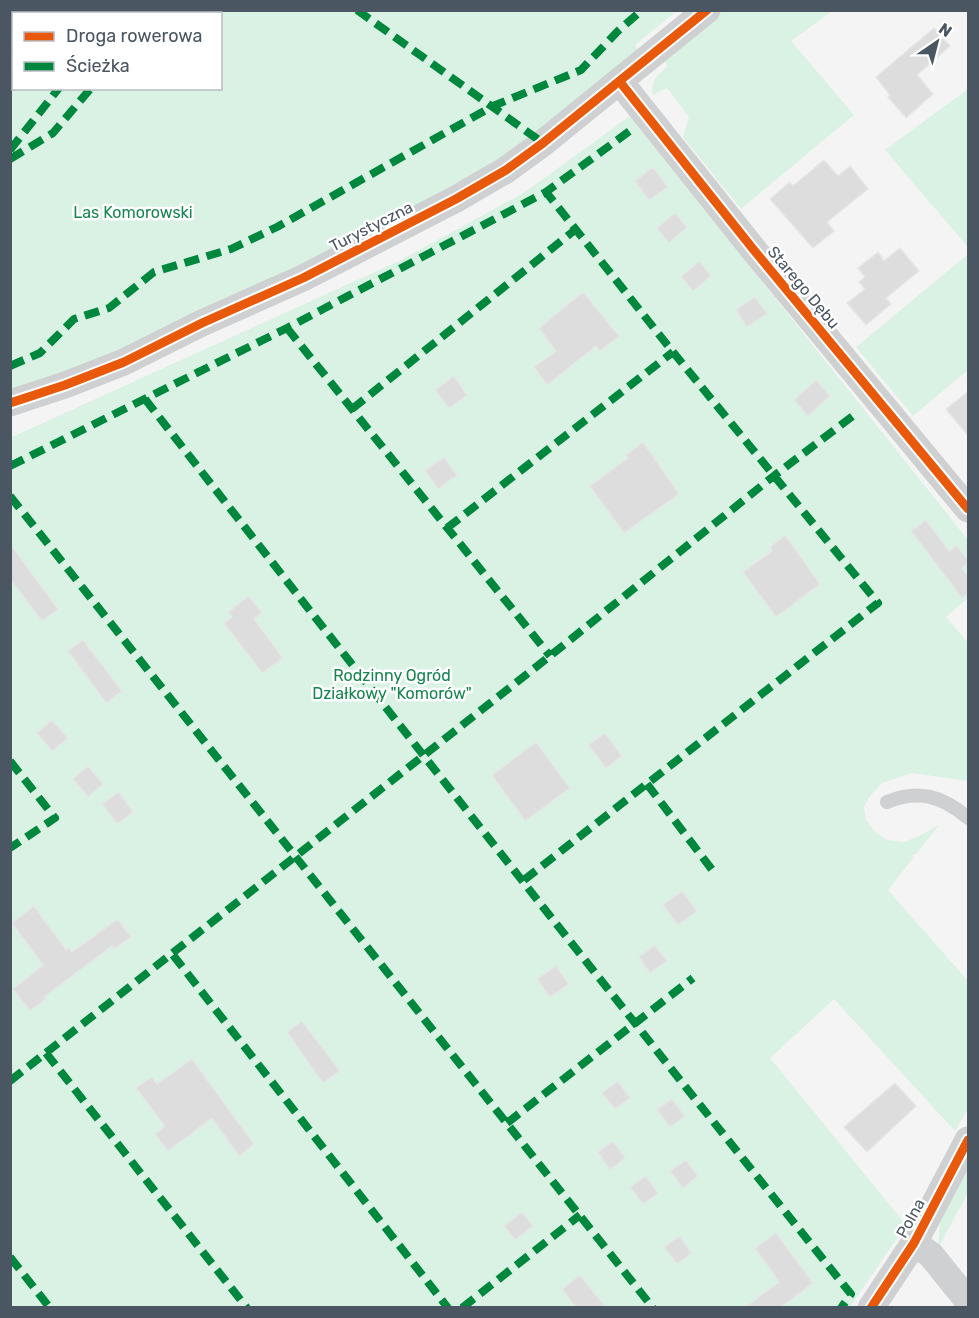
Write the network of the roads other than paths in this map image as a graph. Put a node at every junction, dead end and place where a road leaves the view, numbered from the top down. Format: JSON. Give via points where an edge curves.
{"nodes":[{"id":1,"x":708,"y":10,"type":"edge"},
{"id":2,"x":620,"y":82,"type":"junction"},
{"id":3,"x":10,"y":403,"type":"edge"},
{"id":4,"x":969,"y":509,"type":"edge"},
{"id":5,"x":887,"y":802,"type":"dead end"},
{"id":6,"x":969,"y":818,"type":"edge"},
{"id":7,"x":969,"y":1140,"type":"edge"},
{"id":8,"x":914,"y":1243,"type":"junction"},
{"id":9,"x":969,"y":1300,"type":"edge"},
{"id":10,"x":871,"y":1308,"type":"edge"}],
"edges":[{"from":1,"to":2,"type":"street","name":"Turystyczna"},
{"from":2,"to":3,"type":"street","name":"Turystyczna","via":[[506,170],[456,199],[303,278],[124,362]]},
{"from":2,"to":4,"type":"street","name":"Starego Dębu"},
{"from":5,"to":6,"type":"lane","via":[[911,794],[928,796],[956,807]]},
{"from":7,"to":8,"type":"street","name":"Polna"},
{"from":8,"to":9,"type":"street","via":[[931,1255]]},
{"from":8,"to":10,"type":"street","name":"Polna"}]}
